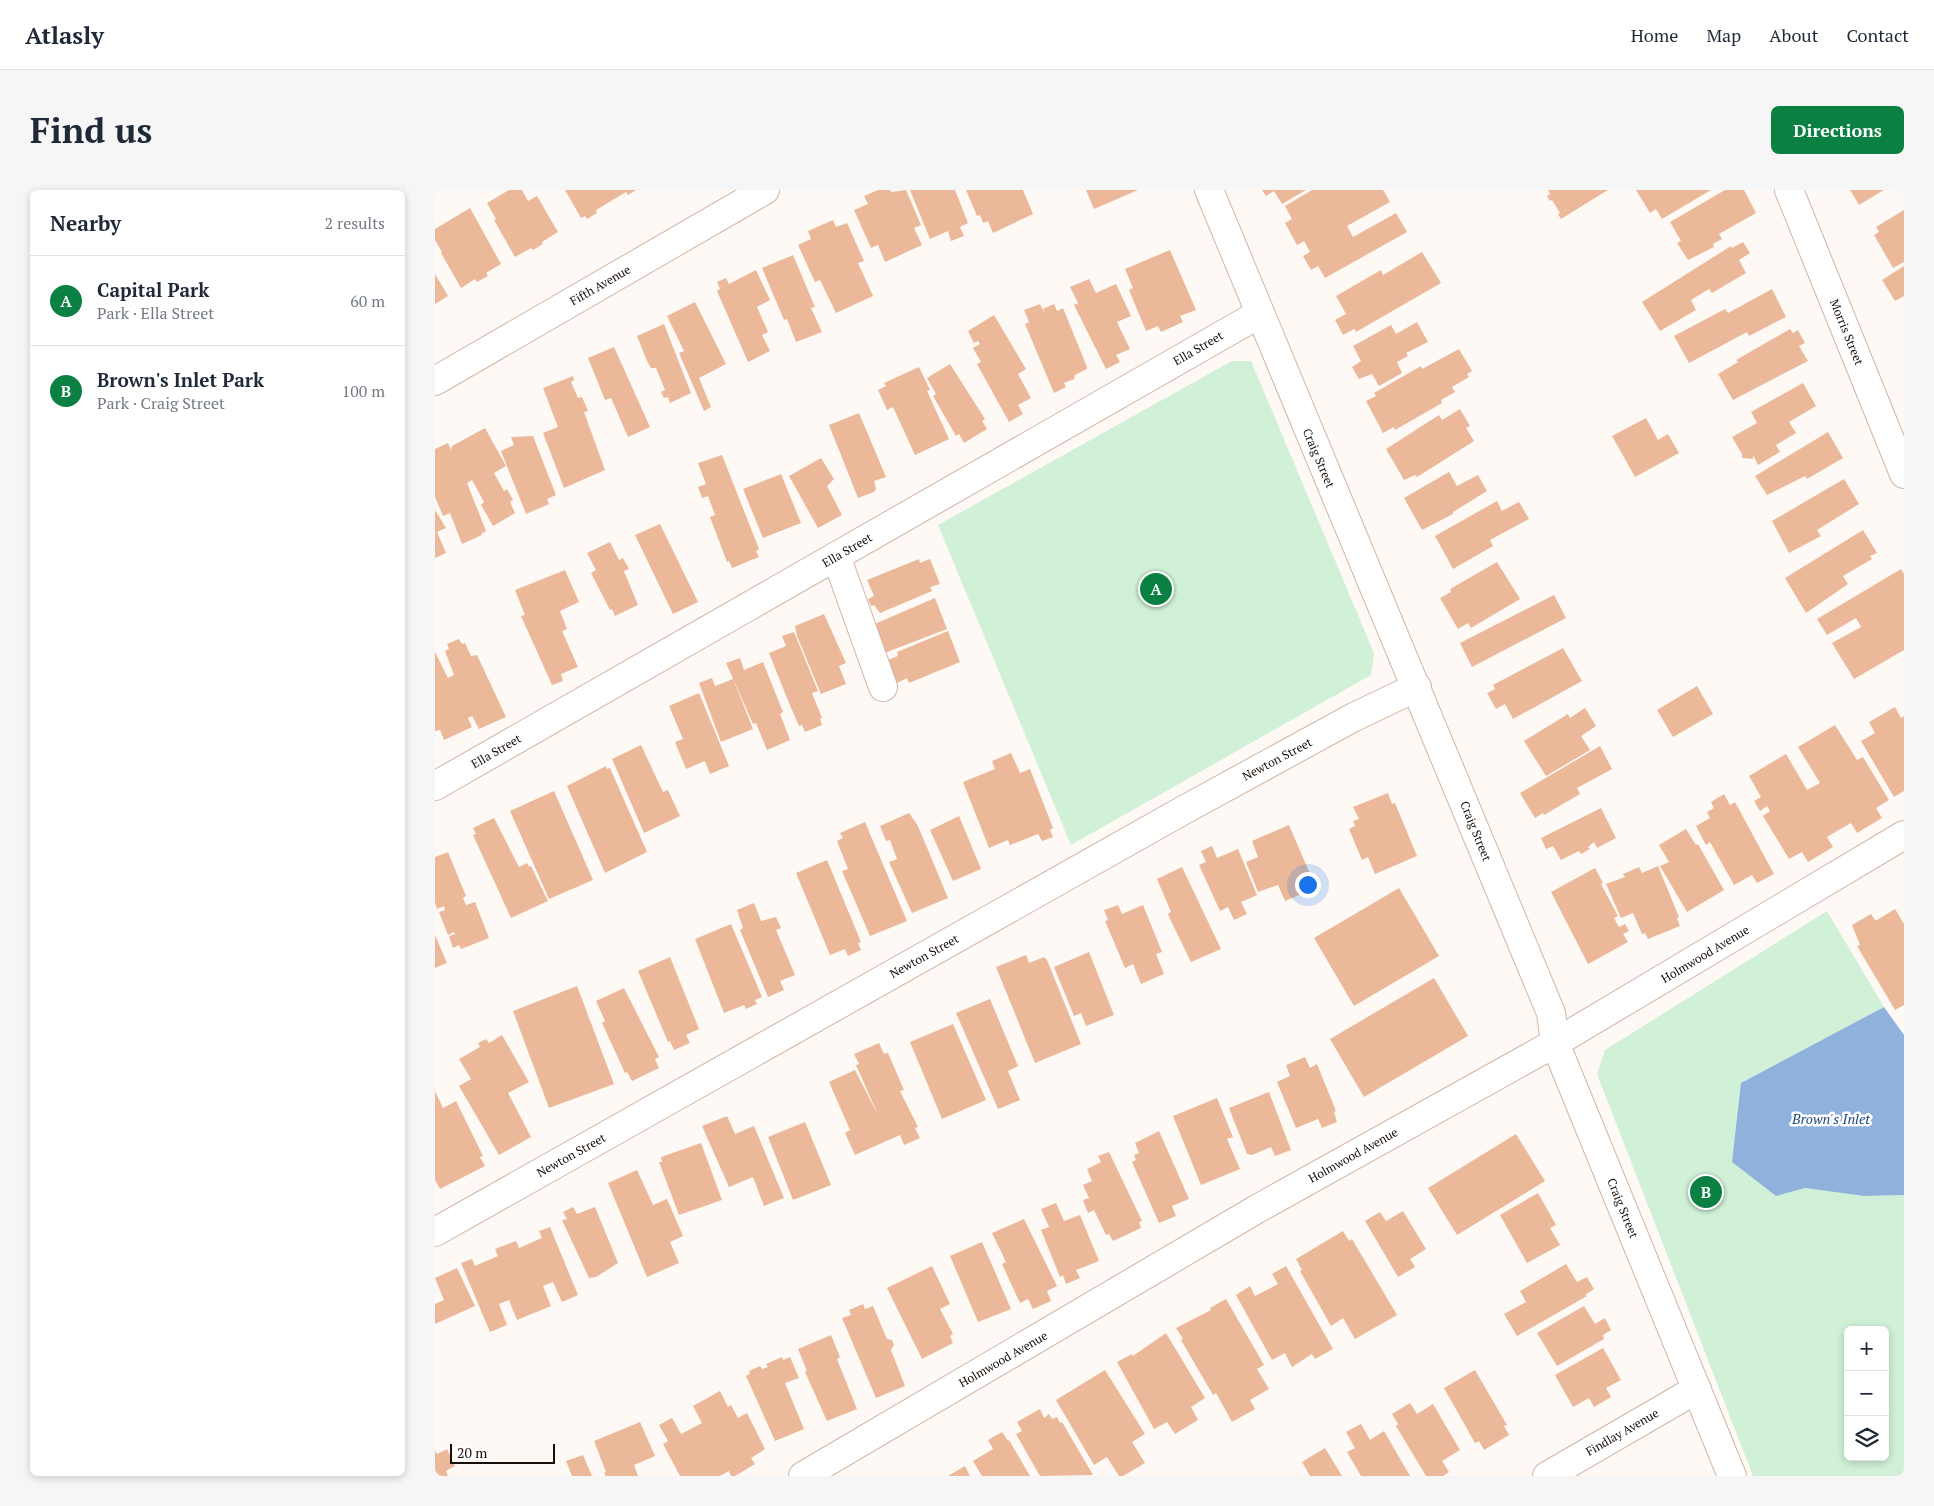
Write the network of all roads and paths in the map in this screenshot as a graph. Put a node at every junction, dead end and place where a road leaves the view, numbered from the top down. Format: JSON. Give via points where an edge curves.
{"nodes":[{"id":1,"x":765,"y":190,"type":"edge"},
{"id":2,"x":1209,"y":190,"type":"edge"},
{"id":3,"x":1789,"y":190,"type":"edge"},
{"id":4,"x":1259,"y":314,"type":"junction"},
{"id":5,"x":435,"y":381,"type":"edge"},
{"id":6,"x":1904,"y":474,"type":"edge"},
{"id":7,"x":836,"y":556,"type":"junction"},
{"id":8,"x":883,"y":687,"type":"dead end"},
{"id":9,"x":1417,"y":688,"type":"junction"},
{"id":10,"x":435,"y":786,"type":"edge"},
{"id":11,"x":1904,"y":835,"type":"edge"},
{"id":12,"x":1555,"y":1043,"type":"junction"},
{"id":13,"x":435,"y":1232,"type":"edge"},
{"id":14,"x":1697,"y":1389,"type":"junction"},
{"id":15,"x":803,"y":1476,"type":"edge"},
{"id":16,"x":1547,"y":1476,"type":"edge"},
{"id":17,"x":1732,"y":1476,"type":"edge"}],
"edges":[{"from":1,"to":5,"type":"street","name":"Fifth Avenue"},
{"from":2,"to":4,"type":"street","name":"Craig Street"},
{"from":3,"to":6,"type":"street","name":"Morris Street"},
{"from":4,"to":7,"type":"street","name":"Ella Street"},
{"from":4,"to":9,"type":"street","name":"Craig Street"},
{"from":7,"to":8,"type":"street"},
{"from":7,"to":10,"type":"street","name":"Ella Street"},
{"from":9,"to":12,"type":"street","name":"Craig Street","via":[[1551,1013]]},
{"from":9,"to":13,"type":"street","name":"Newton Street","via":[[1354,717],[1182,810]]},
{"from":11,"to":12,"type":"street","name":"Holmwood Avenue"},
{"from":12,"to":14,"type":"street","name":"Craig Street"},
{"from":12,"to":15,"type":"street","name":"Holmwood Avenue","via":[[1257,1209]]},
{"from":14,"to":16,"type":"street","name":"Findlay Avenue"},
{"from":14,"to":17,"type":"street","name":"Craig Street"}]}
